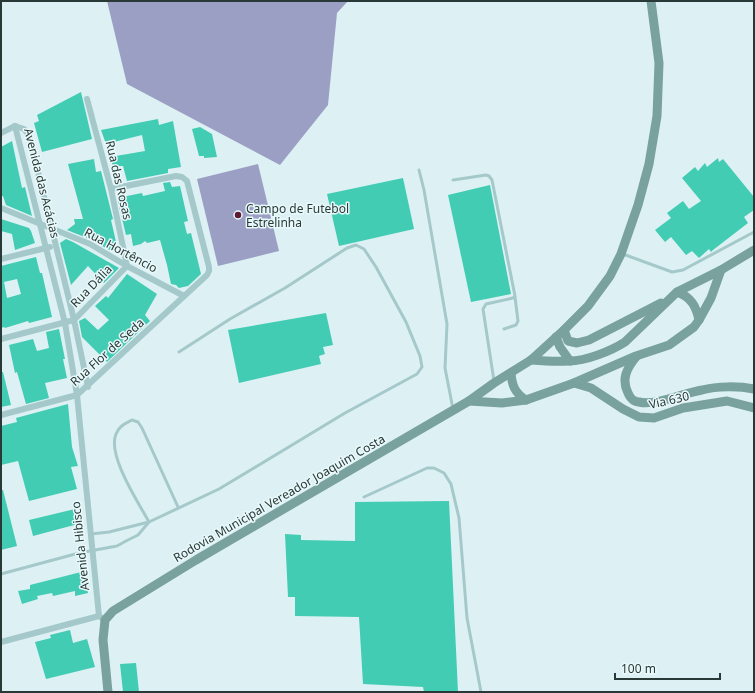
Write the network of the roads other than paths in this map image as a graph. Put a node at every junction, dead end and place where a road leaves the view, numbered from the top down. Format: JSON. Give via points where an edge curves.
{"nodes":[{"id":1,"x":651,"y":1,"type":"edge"},
{"id":2,"x":87,"y":99,"type":"dead end"},
{"id":3,"x":15,"y":126,"type":"junction"},
{"id":4,"x":1,"y":134,"type":"edge"},
{"id":5,"x":419,"y":170,"type":"dead end"},
{"id":6,"x":453,"y":180,"type":"dead end"},
{"id":7,"x":111,"y":189,"type":"junction"},
{"id":8,"x":1,"y":208,"type":"edge"},
{"id":9,"x":41,"y":224,"type":"junction"},
{"id":10,"x":51,"y":229,"type":"junction"},
{"id":11,"x":754,"y":232,"type":"edge"},
{"id":12,"x":55,"y":245,"type":"junction"},
{"id":13,"x":47,"y":248,"type":"junction"},
{"id":14,"x":754,"y":250,"type":"edge"},
{"id":15,"x":621,"y":254,"type":"junction"},
{"id":16,"x":1,"y":260,"type":"edge"},
{"id":17,"x":127,"y":266,"type":"junction"},
{"id":18,"x":721,"y":270,"type":"junction"},
{"id":19,"x":674,"y":295,"type":"junction"},
{"id":20,"x":184,"y":296,"type":"junction"},
{"id":21,"x":514,"y":297,"type":"junction"},
{"id":22,"x":74,"y":320,"type":"junction"},
{"id":23,"x":699,"y":320,"type":"junction"},
{"id":24,"x":65,"y":323,"type":"junction"},
{"id":25,"x":504,"y":329,"type":"dead end"},
{"id":26,"x":564,"y":330,"type":"junction"},
{"id":27,"x":556,"y":337,"type":"junction"},
{"id":28,"x":1,"y":340,"type":"edge"},
{"id":29,"x":179,"y":352,"type":"dead end"},
{"id":30,"x":636,"y":356,"type":"junction"},
{"id":31,"x":530,"y":360,"type":"junction"},
{"id":32,"x":570,"y":362,"type":"junction"},
{"id":33,"x":511,"y":373,"type":"junction"},
{"id":34,"x":494,"y":383,"type":"junction"},
{"id":35,"x":574,"y":383,"type":"junction"},
{"id":36,"x":88,"y":387,"type":"junction"},
{"id":37,"x":754,"y":389,"type":"edge"},
{"id":38,"x":77,"y":396,"type":"junction"},
{"id":39,"x":526,"y":400,"type":"junction"},
{"id":40,"x":469,"y":401,"type":"junction"},
{"id":41,"x":754,"y":408,"type":"edge"},
{"id":42,"x":453,"y":411,"type":"junction"},
{"id":43,"x":1,"y":415,"type":"edge"},
{"id":44,"x":364,"y":498,"type":"dead end"},
{"id":45,"x":178,"y":507,"type":"junction"},
{"id":46,"x":149,"y":522,"type":"junction"},
{"id":47,"x":91,"y":534,"type":"junction"},
{"id":48,"x":92,"y":551,"type":"junction"},
{"id":49,"x":1,"y":574,"type":"edge"},
{"id":50,"x":102,"y":618,"type":"junction"},
{"id":51,"x":1,"y":642,"type":"edge"},
{"id":52,"x":108,"y":692,"type":"edge"},
{"id":53,"x":481,"y":692,"type":"edge"}],
"edges":[{"from":1,"to":15,"type":"main road","via":[[658,63],[658,116],[649,164]]},
{"from":2,"to":7,"type":"street","name":"Rua das Rosas"},
{"from":3,"to":4,"type":"street"},
{"from":3,"to":9,"type":"street","name":"Avenida das Acácias"},
{"from":3,"to":10,"type":"street","name":"Avenida das Acácias","via":[[24,129],[29,135]]},
{"from":5,"to":42,"type":"lane","via":[[447,324],[445,368]]},
{"from":6,"to":21,"type":"lane","via":[[490,176]]},
{"from":7,"to":17,"type":"street","name":"Rua das Rosas"},
{"from":7,"to":20,"type":"street","name":"Rua Flor de Seda","via":[[176,176],[187,180],[209,271]]},
{"from":8,"to":9,"type":"street","name":"Rua Hortêncio"},
{"from":9,"to":10,"type":"street","name":"Rua Hortêncio"},
{"from":9,"to":13,"type":"street","name":"Avenida das Acácias"},
{"from":10,"to":12,"type":"street","name":"Avenida das Acácias"},
{"from":10,"to":17,"type":"street","name":"Rua Hortêncio","via":[[90,244]]},
{"from":11,"to":15,"type":"lane","via":[[683,270],[672,272]]},
{"from":12,"to":13,"type":"street"},
{"from":12,"to":22,"type":"street","name":"Avenida das Acácias"},
{"from":13,"to":16,"type":"street"},
{"from":13,"to":24,"type":"street","name":"Avenida das Acácias"},
{"from":14,"to":18,"type":"main road"},
{"from":15,"to":26,"type":"main road","via":[[610,276],[588,306]]},
{"from":17,"to":20,"type":"street","name":"Rua Hortêncio"},
{"from":17,"to":22,"type":"street","name":"Rua Dália"},
{"from":18,"to":19,"type":"main road"},
{"from":18,"to":23,"type":"main road","via":[[711,298]]},
{"from":19,"to":23,"type":"main road","via":[[686,296],[694,304]]},
{"from":19,"to":26,"type":"main road","via":[[589,340],[577,343],[568,341]]},
{"from":19,"to":32,"type":"main road","via":[[618,347]]},
{"from":20,"to":36,"type":"street","name":"Rua Flor de Seda"},
{"from":21,"to":25,"type":"lane","via":[[518,321],[516,325]]},
{"from":21,"to":34,"type":"lane","via":[[486,304],[483,309]]},
{"from":22,"to":24,"type":"street","name":"Rua Dália"},
{"from":22,"to":36,"type":"street","name":"Avenida das Acácias"},
{"from":23,"to":30,"type":"main road","via":[[694,327],[670,345]]},
{"from":24,"to":28,"type":"street","name":"Rua Dália"},
{"from":24,"to":38,"type":"street","name":"Avenida das Acácias"},
{"from":26,"to":27,"type":"main road"},
{"from":27,"to":31,"type":"main road"},
{"from":27,"to":32,"type":"main road"},
{"from":29,"to":45,"type":"lane","via":[[347,248],[356,245],[364,249],[406,322],[422,367],[417,374],[345,413],[241,477]]},
{"from":30,"to":35,"type":"main road"},
{"from":30,"to":37,"type":"main road","name":"Via 630","via":[[629,365],[624,384],[630,398],[638,402],[652,403],[704,389]]},
{"from":31,"to":32,"type":"main road"},
{"from":31,"to":33,"type":"main road","name":"Rodovia Municipal Vereador Joaquim Costa"},
{"from":33,"to":34,"type":"main road","name":"Rodovia Municipal Vereador Joaquim Costa"},
{"from":33,"to":39,"type":"main road","via":[[514,389]]},
{"from":34,"to":40,"type":"main road","name":"Rodovia Municipal Vereador Joaquim Costa"},
{"from":35,"to":39,"type":"main road"},
{"from":35,"to":41,"type":"main road","name":"Via 630","via":[[591,388],[639,417],[654,418],[683,408],[727,401]]},
{"from":36,"to":38,"type":"street","name":"Rua Flor de Seda"},
{"from":38,"to":43,"type":"street","name":"Rua Flor de Seda"},
{"from":38,"to":47,"type":"street","name":"Avenida Hibisco"},
{"from":39,"to":40,"type":"main road","via":[[502,404]]},
{"from":40,"to":42,"type":"main road","name":"Rodovia Municipal Vereador Joaquim Costa"},
{"from":42,"to":50,"type":"main road","name":"Rodovia Municipal Vereador Joaquim Costa","via":[[196,560]]},
{"from":44,"to":53,"type":"lane","via":[[427,468],[444,473],[450,484],[459,518],[467,618]]},
{"from":45,"to":46,"type":"lane"},
{"from":45,"to":46,"type":"lane","via":[[142,428],[138,422],[132,420],[120,427],[116,434],[115,452],[119,466]]},
{"from":46,"to":47,"type":"lane"},
{"from":46,"to":48,"type":"lane","via":[[126,542]]},
{"from":47,"to":48,"type":"street","name":"Avenida Hibisco"},
{"from":48,"to":49,"type":"lane"},
{"from":48,"to":50,"type":"street","name":"Avenida Hibisco"},
{"from":50,"to":51,"type":"street"},
{"from":50,"to":52,"type":"main road","name":"Avenida Hibisco"}]}
